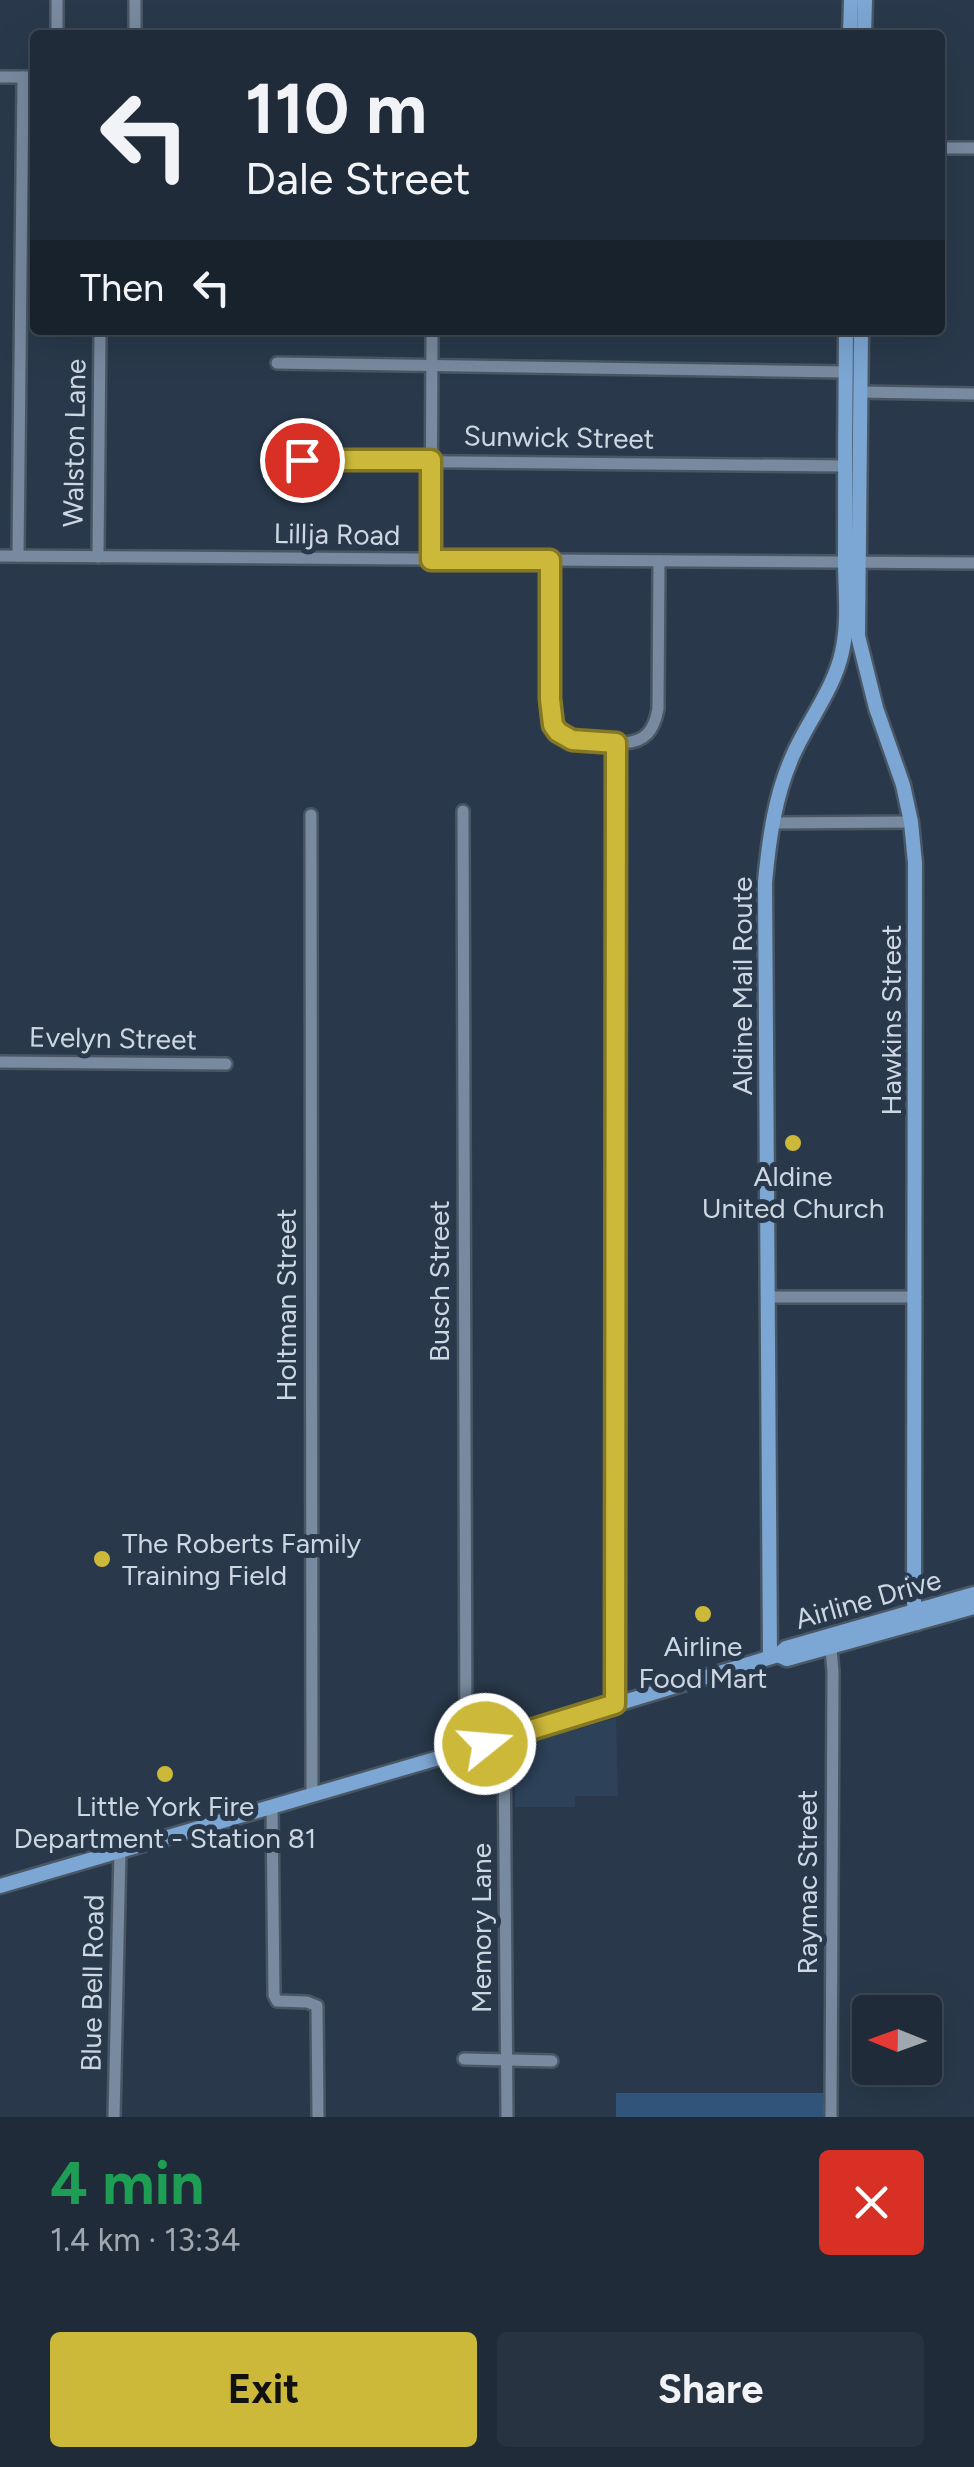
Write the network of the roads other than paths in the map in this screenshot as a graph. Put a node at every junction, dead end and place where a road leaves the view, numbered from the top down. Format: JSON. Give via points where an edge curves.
{"nodes":[{"id":1,"x":57,"y":0,"type":"edge"},
{"id":2,"x":135,"y":0,"type":"edge"},
{"id":3,"x":851,"y":0,"type":"edge"},
{"id":4,"x":864,"y":0,"type":"edge"},
{"id":5,"x":57,"y":30,"type":"edge"},
{"id":6,"x":134,"y":30,"type":"edge"},
{"id":7,"x":850,"y":30,"type":"edge"},
{"id":8,"x":864,"y":30,"type":"edge"},
{"id":9,"x":0,"y":77,"type":"edge"},
{"id":10,"x":29,"y":77,"type":"edge"},
{"id":11,"x":945,"y":148,"type":"edge"},
{"id":12,"x":974,"y":148,"type":"edge"},
{"id":13,"x":100,"y":335,"type":"edge"},
{"id":14,"x":432,"y":335,"type":"edge"},
{"id":15,"x":846,"y":335,"type":"edge"},
{"id":16,"x":861,"y":335,"type":"edge"},
{"id":17,"x":276,"y":363,"type":"dead end"},
{"id":18,"x":432,"y":365,"type":"junction"},
{"id":19,"x":845,"y":372,"type":"junction"},
{"id":20,"x":860,"y":392,"type":"junction"},
{"id":21,"x":974,"y":394,"type":"edge"},
{"id":22,"x":270,"y":460,"type":"dead end"},
{"id":23,"x":431,"y":460,"type":"junction"},
{"id":24,"x":846,"y":466,"type":"junction"},
{"id":25,"x":0,"y":556,"type":"edge"},
{"id":26,"x":18,"y":556,"type":"junction"},
{"id":27,"x":98,"y":557,"type":"junction"},
{"id":28,"x":431,"y":560,"type":"junction"},
{"id":29,"x":550,"y":560,"type":"junction"},
{"id":30,"x":659,"y":562,"type":"junction"},
{"id":31,"x":852,"y":563,"type":"junction"},
{"id":32,"x":974,"y":563,"type":"edge"},
{"id":33,"x":859,"y":616,"type":"joint"},
{"id":34,"x":616,"y":743,"type":"junction"},
{"id":35,"x":463,"y":812,"type":"dead end"},
{"id":36,"x":311,"y":816,"type":"dead end"},
{"id":37,"x":910,"y":822,"type":"junction"},
{"id":38,"x":772,"y":823,"type":"junction"},
{"id":39,"x":0,"y":1062,"type":"edge"},
{"id":40,"x":226,"y":1064,"type":"dead end"},
{"id":41,"x":768,"y":1297,"type":"junction"},
{"id":42,"x":916,"y":1297,"type":"junction"},
{"id":43,"x":916,"y":1576,"type":"junction"},
{"id":44,"x":967,"y":1596,"type":"edge"},
{"id":45,"x":974,"y":1607,"type":"edge"},
{"id":46,"x":916,"y":1618,"type":"junction"},
{"id":47,"x":831,"y":1648,"type":"junction"},
{"id":48,"x":774,"y":1656,"type":"junction"},
{"id":49,"x":615,"y":1704,"type":"junction"},
{"id":50,"x":504,"y":1738,"type":"junction"},
{"id":51,"x":466,"y":1750,"type":"junction"},
{"id":52,"x":312,"y":1795,"type":"junction"},
{"id":53,"x":272,"y":1806,"type":"junction"},
{"id":54,"x":120,"y":1851,"type":"junction"},
{"id":55,"x":0,"y":1886,"type":"edge"},
{"id":56,"x":464,"y":2059,"type":"dead end"},
{"id":57,"x":507,"y":2059,"type":"junction"},
{"id":58,"x":552,"y":2061,"type":"dead end"},
{"id":59,"x":114,"y":2117,"type":"edge"},
{"id":60,"x":318,"y":2117,"type":"edge"},
{"id":61,"x":506,"y":2117,"type":"edge"},
{"id":62,"x":831,"y":2117,"type":"edge"}],
"edges":[{"from":1,"to":5,"type":"street"},
{"from":2,"to":6,"type":"street"},
{"from":3,"to":7,"type":"main road"},
{"from":4,"to":8,"type":"main road"},
{"from":9,"to":10,"type":"street"},
{"from":10,"to":26,"type":"street"},
{"from":11,"to":12,"type":"street"},
{"from":13,"to":27,"type":"street","name":"Walston Lane"},
{"from":14,"to":18,"type":"street"},
{"from":15,"to":19,"type":"main road","name":"Aldine Mail Route"},
{"from":16,"to":20,"type":"main road","name":"Aldine Mail Route"},
{"from":17,"to":18,"type":"street"},
{"from":18,"to":19,"type":"street"},
{"from":18,"to":23,"type":"street"},
{"from":19,"to":24,"type":"main road","name":"Aldine Mail Route"},
{"from":20,"to":21,"type":"street"},
{"from":20,"to":31,"type":"main road","name":"Aldine Mail Route"},
{"from":22,"to":23,"type":"street","name":"Sunwick Street"},
{"from":23,"to":24,"type":"street","name":"Sunwick Street"},
{"from":23,"to":28,"type":"street"},
{"from":24,"to":31,"type":"main road","name":"Aldine Mail Route"},
{"from":25,"to":26,"type":"street","name":"Lillja Road"},
{"from":26,"to":27,"type":"street","name":"Lillja Road"},
{"from":27,"to":28,"type":"street","name":"Lillja Road"},
{"from":28,"to":29,"type":"street","name":"Lillja Road"},
{"from":29,"to":30,"type":"street","name":"Lillja Road"},
{"from":29,"to":34,"type":"street","via":[[553,725],[572,740]]},
{"from":30,"to":31,"type":"street","name":"Lillja Road"},
{"from":30,"to":34,"type":"street","via":[[655,725],[634,742]]},
{"from":31,"to":32,"type":"street","name":"Lillja Road"},
{"from":31,"to":33,"type":"main road","name":"Aldine Mail Route"},
{"from":31,"to":38,"type":"main road","name":"Aldine Mail Route","via":[[836,674],[792,756]]},
{"from":33,"to":37,"type":"main road","name":"Hawkins Street","via":[[864,664]]},
{"from":34,"to":49,"type":"street"},
{"from":35,"to":51,"type":"street","name":"Busch Street"},
{"from":36,"to":52,"type":"street","name":"Holtman Street"},
{"from":37,"to":38,"type":"street"},
{"from":37,"to":42,"type":"main road","name":"Hawkins Street","via":[[916,900]]},
{"from":38,"to":41,"type":"main road","name":"Aldine Mail Route","via":[[765,882]]},
{"from":39,"to":40,"type":"street","name":"Evelyn Street"},
{"from":41,"to":42,"type":"street"},
{"from":41,"to":48,"type":"main road","name":"Aldine Mail Route"},
{"from":42,"to":43,"type":"main road","name":"Hawkins Street"},
{"from":43,"to":44,"type":"main road","via":[[938,1597]]},
{"from":43,"to":46,"type":"main road","name":"Hawkins Street"},
{"from":44,"to":46,"type":"main road","name":"Airline Drive"},
{"from":45,"to":46,"type":"main road","name":"Airline Drive"},
{"from":46,"to":47,"type":"main road","name":"Airline Drive"},
{"from":46,"to":48,"type":"main road","name":"Airline Drive"},
{"from":47,"to":48,"type":"main road","name":"Airline Drive","via":[[787,1660]]},
{"from":47,"to":62,"type":"street","name":"Raymac Street"},
{"from":48,"to":49,"type":"main road","name":"Airline Drive"},
{"from":49,"to":50,"type":"main road","name":"Airline Drive"},
{"from":50,"to":51,"type":"main road","name":"Airline Drive"},
{"from":50,"to":57,"type":"street","name":"Memory Lane"},
{"from":51,"to":52,"type":"main road","name":"Airline Drive"},
{"from":52,"to":53,"type":"main road","name":"Airline Drive"},
{"from":53,"to":54,"type":"main road","name":"Airline Drive"},
{"from":53,"to":60,"type":"street","via":[[274,1996],[317,2006]]},
{"from":54,"to":55,"type":"main road","name":"Airline Drive"},
{"from":54,"to":59,"type":"street","name":"Blue Bell Road"},
{"from":56,"to":57,"type":"street"},
{"from":57,"to":58,"type":"street"},
{"from":57,"to":61,"type":"street","name":"Memory Lane"}]}
